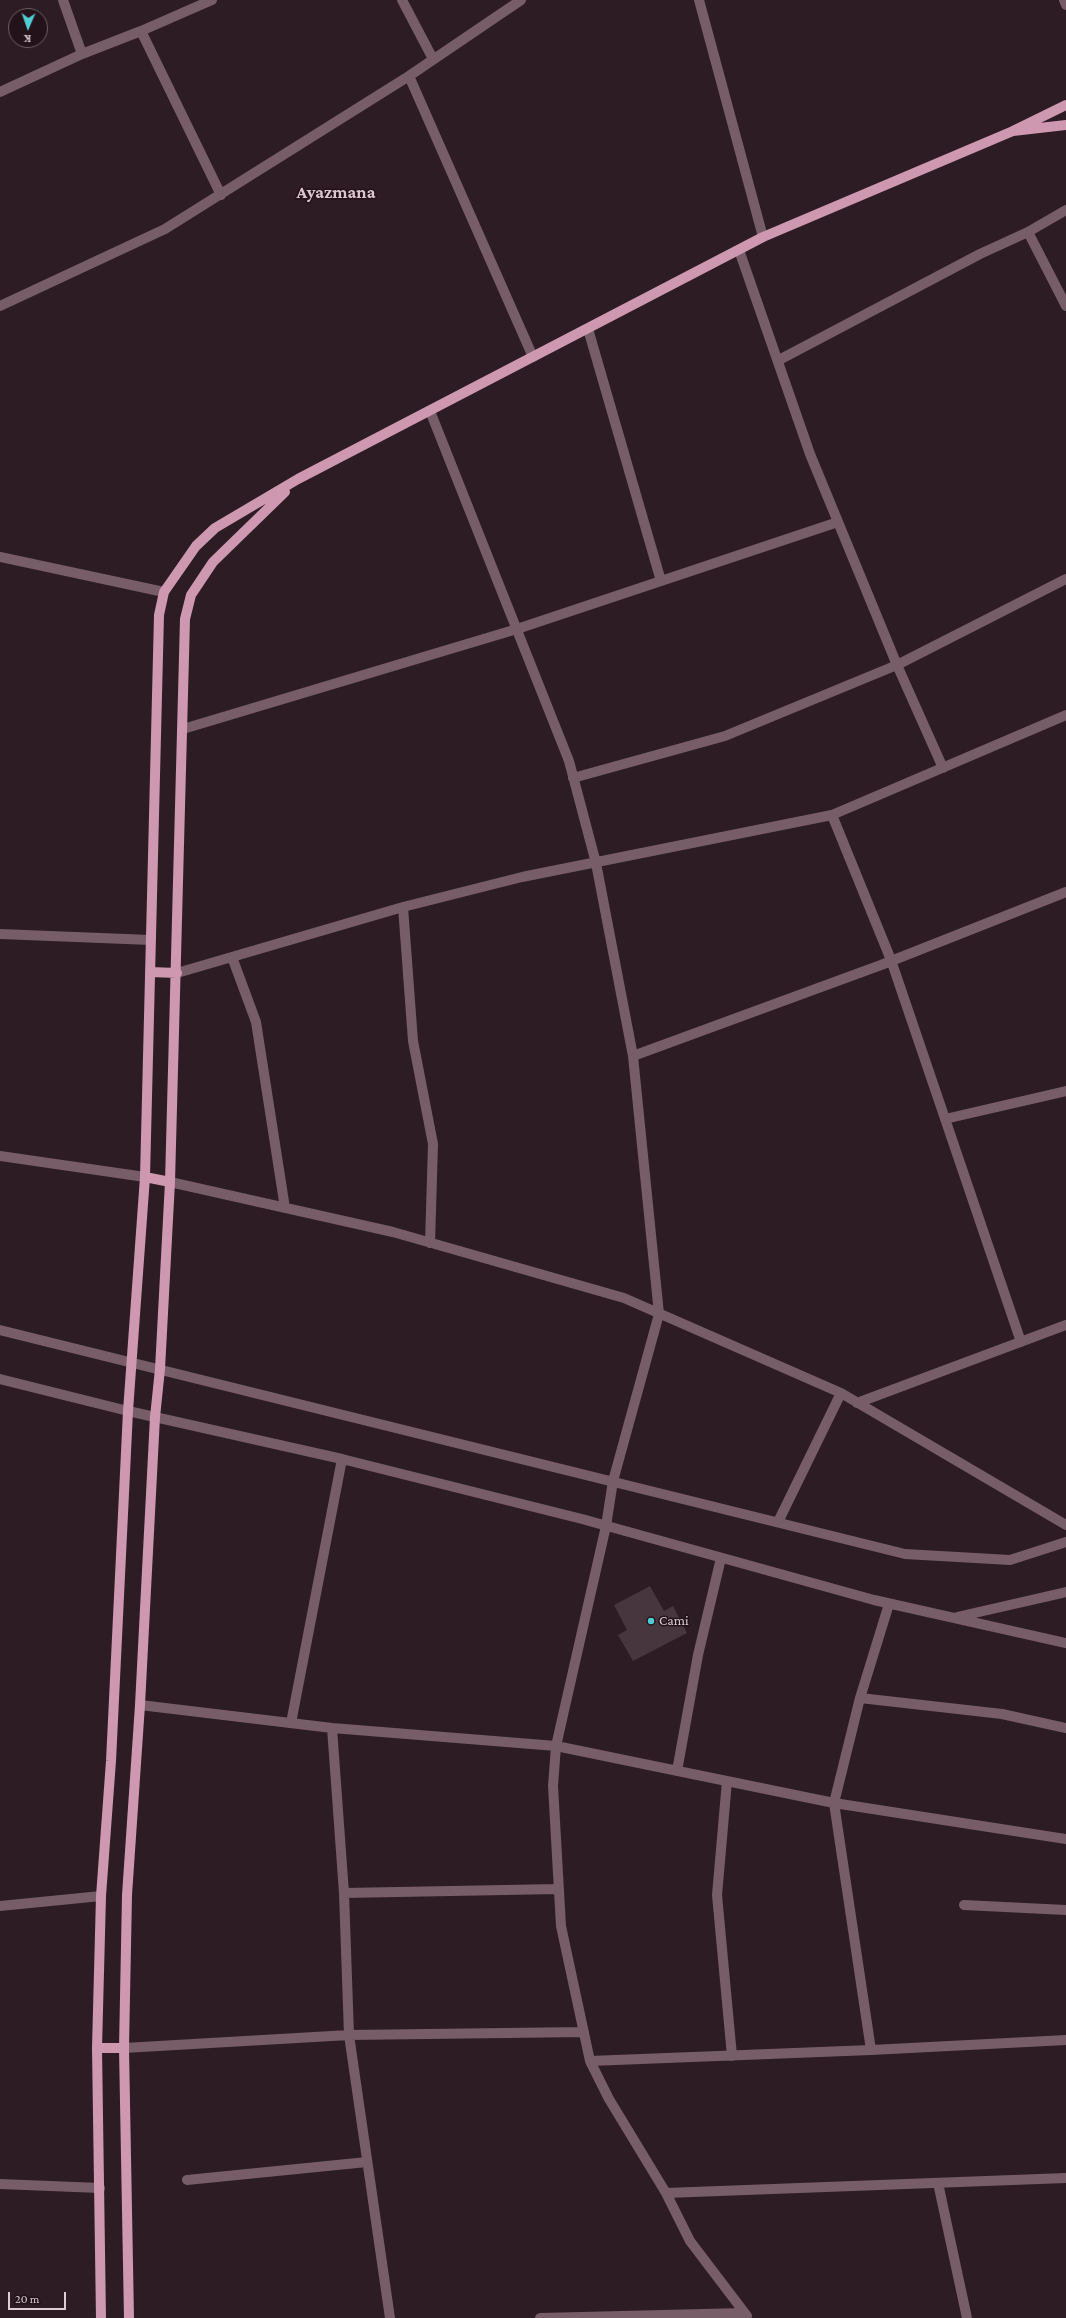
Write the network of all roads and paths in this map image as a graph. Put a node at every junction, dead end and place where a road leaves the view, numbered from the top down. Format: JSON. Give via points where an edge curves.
{"nodes":[{"id":1,"x":62,"y":0,"type":"edge"},
{"id":2,"x":212,"y":0,"type":"edge"},
{"id":3,"x":402,"y":0,"type":"edge"},
{"id":4,"x":521,"y":0,"type":"edge"},
{"id":5,"x":699,"y":0,"type":"edge"},
{"id":6,"x":1064,"y":0,"type":"edge"},
{"id":7,"x":1066,"y":5,"type":"edge"},
{"id":8,"x":141,"y":31,"type":"junction"},
{"id":9,"x":82,"y":54,"type":"junction"},
{"id":10,"x":433,"y":59,"type":"junction"},
{"id":11,"x":410,"y":76,"type":"junction"},
{"id":12,"x":0,"y":92,"type":"edge"},
{"id":13,"x":1066,"y":105,"type":"edge"},
{"id":14,"x":1066,"y":124,"type":"edge"},
{"id":15,"x":1012,"y":131,"type":"junction"},
{"id":16,"x":221,"y":195,"type":"junction"},
{"id":17,"x":1066,"y":210,"type":"edge"},
{"id":18,"x":1028,"y":232,"type":"junction"},
{"id":19,"x":763,"y":237,"type":"junction"},
{"id":20,"x":739,"y":250,"type":"junction"},
{"id":21,"x":0,"y":306,"type":"edge"},
{"id":22,"x":1066,"y":306,"type":"edge"},
{"id":23,"x":588,"y":329,"type":"junction"},
{"id":24,"x":533,"y":357,"type":"junction"},
{"id":25,"x":779,"y":360,"type":"junction"},
{"id":26,"x":430,"y":411,"type":"junction"},
{"id":27,"x":298,"y":479,"type":"junction"},
{"id":28,"x":838,"y":522,"type":"junction"},
{"id":29,"x":0,"y":557,"type":"edge"},
{"id":30,"x":1066,"y":579,"type":"edge"},
{"id":31,"x":660,"y":581,"type":"junction"},
{"id":32,"x":164,"y":592,"type":"junction"},
{"id":33,"x":517,"y":629,"type":"junction"},
{"id":34,"x":897,"y":665,"type":"junction"},
{"id":35,"x":1066,"y":714,"type":"edge"},
{"id":36,"x":182,"y":728,"type":"junction"},
{"id":37,"x":943,"y":768,"type":"junction"},
{"id":38,"x":573,"y":778,"type":"junction"},
{"id":39,"x":832,"y":815,"type":"junction"},
{"id":40,"x":596,"y":863,"type":"junction"},
{"id":41,"x":1066,"y":892,"type":"edge"},
{"id":42,"x":403,"y":907,"type":"junction"},
{"id":43,"x":0,"y":934,"type":"edge"},
{"id":44,"x":150,"y":940,"type":"junction"},
{"id":45,"x":232,"y":957,"type":"junction"},
{"id":46,"x":891,"y":960,"type":"junction"},
{"id":47,"x":150,"y":972,"type":"junction"},
{"id":48,"x":177,"y":973,"type":"junction"},
{"id":49,"x":633,"y":1056,"type":"junction"},
{"id":50,"x":1066,"y":1091,"type":"edge"},
{"id":51,"x":945,"y":1119,"type":"junction"},
{"id":52,"x":0,"y":1156,"type":"edge"},
{"id":53,"x":145,"y":1177,"type":"junction"},
{"id":54,"x":170,"y":1182,"type":"junction"},
{"id":55,"x":285,"y":1208,"type":"junction"},
{"id":56,"x":430,"y":1243,"type":"junction"},
{"id":57,"x":659,"y":1314,"type":"junction"},
{"id":58,"x":1066,"y":1325,"type":"edge"},
{"id":59,"x":0,"y":1330,"type":"edge"},
{"id":60,"x":1021,"y":1342,"type":"junction"},
{"id":61,"x":132,"y":1362,"type":"junction"},
{"id":62,"x":160,"y":1369,"type":"junction"},
{"id":63,"x":0,"y":1379,"type":"edge"},
{"id":64,"x":841,"y":1393,"type":"junction"},
{"id":65,"x":858,"y":1403,"type":"junction"},
{"id":66,"x":128,"y":1412,"type":"junction"},
{"id":67,"x":155,"y":1417,"type":"junction"},
{"id":68,"x":342,"y":1459,"type":"junction"},
{"id":69,"x":613,"y":1481,"type":"junction"},
{"id":70,"x":778,"y":1522,"type":"junction"},
{"id":71,"x":1066,"y":1525,"type":"edge"},
{"id":72,"x":606,"y":1526,"type":"junction"},
{"id":73,"x":1066,"y":1542,"type":"edge"},
{"id":74,"x":721,"y":1558,"type":"junction"},
{"id":75,"x":1066,"y":1592,"type":"edge"},
{"id":76,"x":889,"y":1604,"type":"junction"},
{"id":77,"x":953,"y":1618,"type":"junction"},
{"id":78,"x":1066,"y":1643,"type":"edge"},
{"id":79,"x":860,"y":1698,"type":"junction"},
{"id":80,"x":140,"y":1705,"type":"junction"},
{"id":81,"x":291,"y":1723,"type":"junction"},
{"id":82,"x":332,"y":1728,"type":"junction"},
{"id":83,"x":1066,"y":1728,"type":"edge"},
{"id":84,"x":556,"y":1746,"type":"junction"},
{"id":85,"x":677,"y":1771,"type":"junction"},
{"id":86,"x":727,"y":1781,"type":"junction"},
{"id":87,"x":834,"y":1803,"type":"junction"},
{"id":88,"x":1066,"y":1839,"type":"edge"},
{"id":89,"x":558,"y":1889,"type":"junction"},
{"id":90,"x":344,"y":1893,"type":"junction"},
{"id":91,"x":101,"y":1896,"type":"junction"},
{"id":92,"x":964,"y":1905,"type":"dead end"},
{"id":93,"x":0,"y":1906,"type":"edge"},
{"id":94,"x":1066,"y":1910,"type":"edge"},
{"id":95,"x":584,"y":2032,"type":"junction"},
{"id":96,"x":349,"y":2035,"type":"junction"},
{"id":97,"x":1066,"y":2040,"type":"edge"},
{"id":98,"x":97,"y":2048,"type":"junction"},
{"id":99,"x":124,"y":2048,"type":"junction"},
{"id":100,"x":872,"y":2050,"type":"junction"},
{"id":101,"x":732,"y":2056,"type":"junction"},
{"id":102,"x":590,"y":2061,"type":"junction"},
{"id":103,"x":367,"y":2162,"type":"junction"},
{"id":104,"x":1066,"y":2178,"type":"edge"},
{"id":105,"x":187,"y":2180,"type":"dead end"},
{"id":106,"x":938,"y":2183,"type":"junction"},
{"id":107,"x":0,"y":2184,"type":"edge"},
{"id":108,"x":100,"y":2188,"type":"junction"},
{"id":109,"x":666,"y":2194,"type":"junction"},
{"id":110,"x":714,"y":2316,"type":"edge"},
{"id":111,"x":746,"y":2316,"type":"edge"},
{"id":112,"x":101,"y":2318,"type":"edge"},
{"id":113,"x":129,"y":2318,"type":"edge"},
{"id":114,"x":390,"y":2318,"type":"edge"},
{"id":115,"x":540,"y":2318,"type":"edge"},
{"id":116,"x":545,"y":2318,"type":"edge"},
{"id":117,"x":967,"y":2318,"type":"edge"}],
"edges":[{"from":1,"to":9,"type":"street"},
{"from":2,"to":8,"type":"street"},
{"from":3,"to":10,"type":"street"},
{"from":4,"to":10,"type":"street"},
{"from":5,"to":19,"type":"street"},
{"from":6,"to":7,"type":"street"},
{"from":8,"to":9,"type":"street"},
{"from":8,"to":16,"type":"street"},
{"from":9,"to":12,"type":"street"},
{"from":10,"to":11,"type":"street"},
{"from":11,"to":16,"type":"street"},
{"from":11,"to":24,"type":"street"},
{"from":13,"to":15,"type":"main road"},
{"from":14,"to":15,"type":"main road"},
{"from":15,"to":19,"type":"main road"},
{"from":16,"to":21,"type":"street","via":[[165,229]]},
{"from":17,"to":18,"type":"street"},
{"from":18,"to":22,"type":"street"},
{"from":18,"to":25,"type":"street","via":[[980,254]]},
{"from":19,"to":20,"type":"main road"},
{"from":20,"to":23,"type":"main road"},
{"from":20,"to":25,"type":"street"},
{"from":23,"to":24,"type":"main road"},
{"from":23,"to":31,"type":"street"},
{"from":24,"to":26,"type":"main road"},
{"from":25,"to":28,"type":"street","via":[[810,454]]},
{"from":26,"to":27,"type":"main road"},
{"from":26,"to":33,"type":"street"},
{"from":27,"to":32,"type":"main road","via":[[215,528],[196,546]]},
{"from":27,"to":36,"type":"main road","via":[[213,562],[190,595],[185,619]]},
{"from":28,"to":31,"type":"street"},
{"from":28,"to":34,"type":"street"},
{"from":29,"to":32,"type":"street"},
{"from":30,"to":34,"type":"street"},
{"from":31,"to":33,"type":"street"},
{"from":32,"to":44,"type":"main road","via":[[159,615]]},
{"from":33,"to":36,"type":"street"},
{"from":33,"to":38,"type":"street","via":[[569,761]]},
{"from":34,"to":37,"type":"street"},
{"from":34,"to":38,"type":"street","via":[[725,736]]},
{"from":35,"to":37,"type":"street"},
{"from":36,"to":48,"type":"main road"},
{"from":37,"to":39,"type":"street"},
{"from":38,"to":40,"type":"street"},
{"from":39,"to":40,"type":"street"},
{"from":39,"to":46,"type":"street"},
{"from":40,"to":42,"type":"street","via":[[522,877]]},
{"from":40,"to":49,"type":"street"},
{"from":41,"to":46,"type":"street"},
{"from":42,"to":45,"type":"street"},
{"from":42,"to":56,"type":"street","via":[[413,1041],[433,1144]]},
{"from":43,"to":44,"type":"street"},
{"from":44,"to":47,"type":"main road"},
{"from":45,"to":48,"type":"street"},
{"from":45,"to":55,"type":"street","via":[[256,1022]]},
{"from":46,"to":49,"type":"street"},
{"from":46,"to":51,"type":"street"},
{"from":47,"to":48,"type":"main road"},
{"from":47,"to":53,"type":"main road"},
{"from":48,"to":54,"type":"main road"},
{"from":49,"to":57,"type":"street"},
{"from":50,"to":51,"type":"street"},
{"from":51,"to":60,"type":"street"},
{"from":52,"to":53,"type":"street"},
{"from":53,"to":54,"type":"main road"},
{"from":53,"to":61,"type":"main road"},
{"from":54,"to":55,"type":"street"},
{"from":54,"to":62,"type":"main road"},
{"from":55,"to":56,"type":"street"},
{"from":56,"to":57,"type":"street","via":[[624,1298]]},
{"from":57,"to":64,"type":"street"},
{"from":57,"to":69,"type":"street"},
{"from":58,"to":60,"type":"street"},
{"from":59,"to":61,"type":"street"},
{"from":60,"to":65,"type":"street"},
{"from":61,"to":62,"type":"street"},
{"from":61,"to":66,"type":"main road"},
{"from":62,"to":67,"type":"main road"},
{"from":62,"to":69,"type":"street"},
{"from":63,"to":66,"type":"street"},
{"from":64,"to":65,"type":"street"},
{"from":64,"to":70,"type":"street"},
{"from":65,"to":71,"type":"street"},
{"from":66,"to":67,"type":"street"},
{"from":66,"to":91,"type":"main road","via":[[111,1761]]},
{"from":67,"to":68,"type":"street"},
{"from":67,"to":80,"type":"main road"},
{"from":68,"to":72,"type":"street"},
{"from":68,"to":81,"type":"street"},
{"from":69,"to":70,"type":"street"},
{"from":69,"to":72,"type":"street"},
{"from":70,"to":73,"type":"street","via":[[905,1554],[1010,1560]]},
{"from":72,"to":74,"type":"street"},
{"from":72,"to":84,"type":"street"},
{"from":74,"to":76,"type":"street"},
{"from":74,"to":85,"type":"street","via":[[698,1655]]},
{"from":75,"to":77,"type":"street"},
{"from":76,"to":77,"type":"street"},
{"from":76,"to":79,"type":"street"},
{"from":77,"to":78,"type":"street"},
{"from":79,"to":83,"type":"street","via":[[1002,1714]]},
{"from":79,"to":87,"type":"street"},
{"from":80,"to":81,"type":"street"},
{"from":80,"to":99,"type":"main road","via":[[127,1895]]},
{"from":81,"to":82,"type":"street"},
{"from":82,"to":84,"type":"street"},
{"from":82,"to":90,"type":"street"},
{"from":84,"to":85,"type":"street"},
{"from":84,"to":89,"type":"street","via":[[553,1786]]},
{"from":85,"to":86,"type":"street"},
{"from":86,"to":87,"type":"street"},
{"from":86,"to":101,"type":"street","via":[[717,1895]]},
{"from":87,"to":88,"type":"street"},
{"from":87,"to":100,"type":"street"},
{"from":89,"to":90,"type":"street"},
{"from":89,"to":95,"type":"street","via":[[560,1926]]},
{"from":90,"to":96,"type":"street"},
{"from":91,"to":93,"type":"street"},
{"from":91,"to":98,"type":"main road"},
{"from":92,"to":94,"type":"street"},
{"from":95,"to":96,"type":"street"},
{"from":95,"to":102,"type":"street"},
{"from":96,"to":99,"type":"street"},
{"from":96,"to":103,"type":"street"},
{"from":97,"to":100,"type":"street"},
{"from":98,"to":99,"type":"main road"},
{"from":98,"to":108,"type":"main road"},
{"from":99,"to":113,"type":"main road"},
{"from":100,"to":101,"type":"street"},
{"from":101,"to":102,"type":"street"},
{"from":102,"to":109,"type":"street","via":[[608,2099]]},
{"from":103,"to":105,"type":"street"},
{"from":103,"to":114,"type":"street"},
{"from":104,"to":106,"type":"street"},
{"from":106,"to":109,"type":"street"},
{"from":106,"to":117,"type":"street"},
{"from":107,"to":108,"type":"street"},
{"from":108,"to":112,"type":"main road"},
{"from":109,"to":111,"type":"street","via":[[690,2241]]},
{"from":110,"to":111,"type":"street"},
{"from":110,"to":116,"type":"street"},
{"from":115,"to":116,"type":"street"}]}
